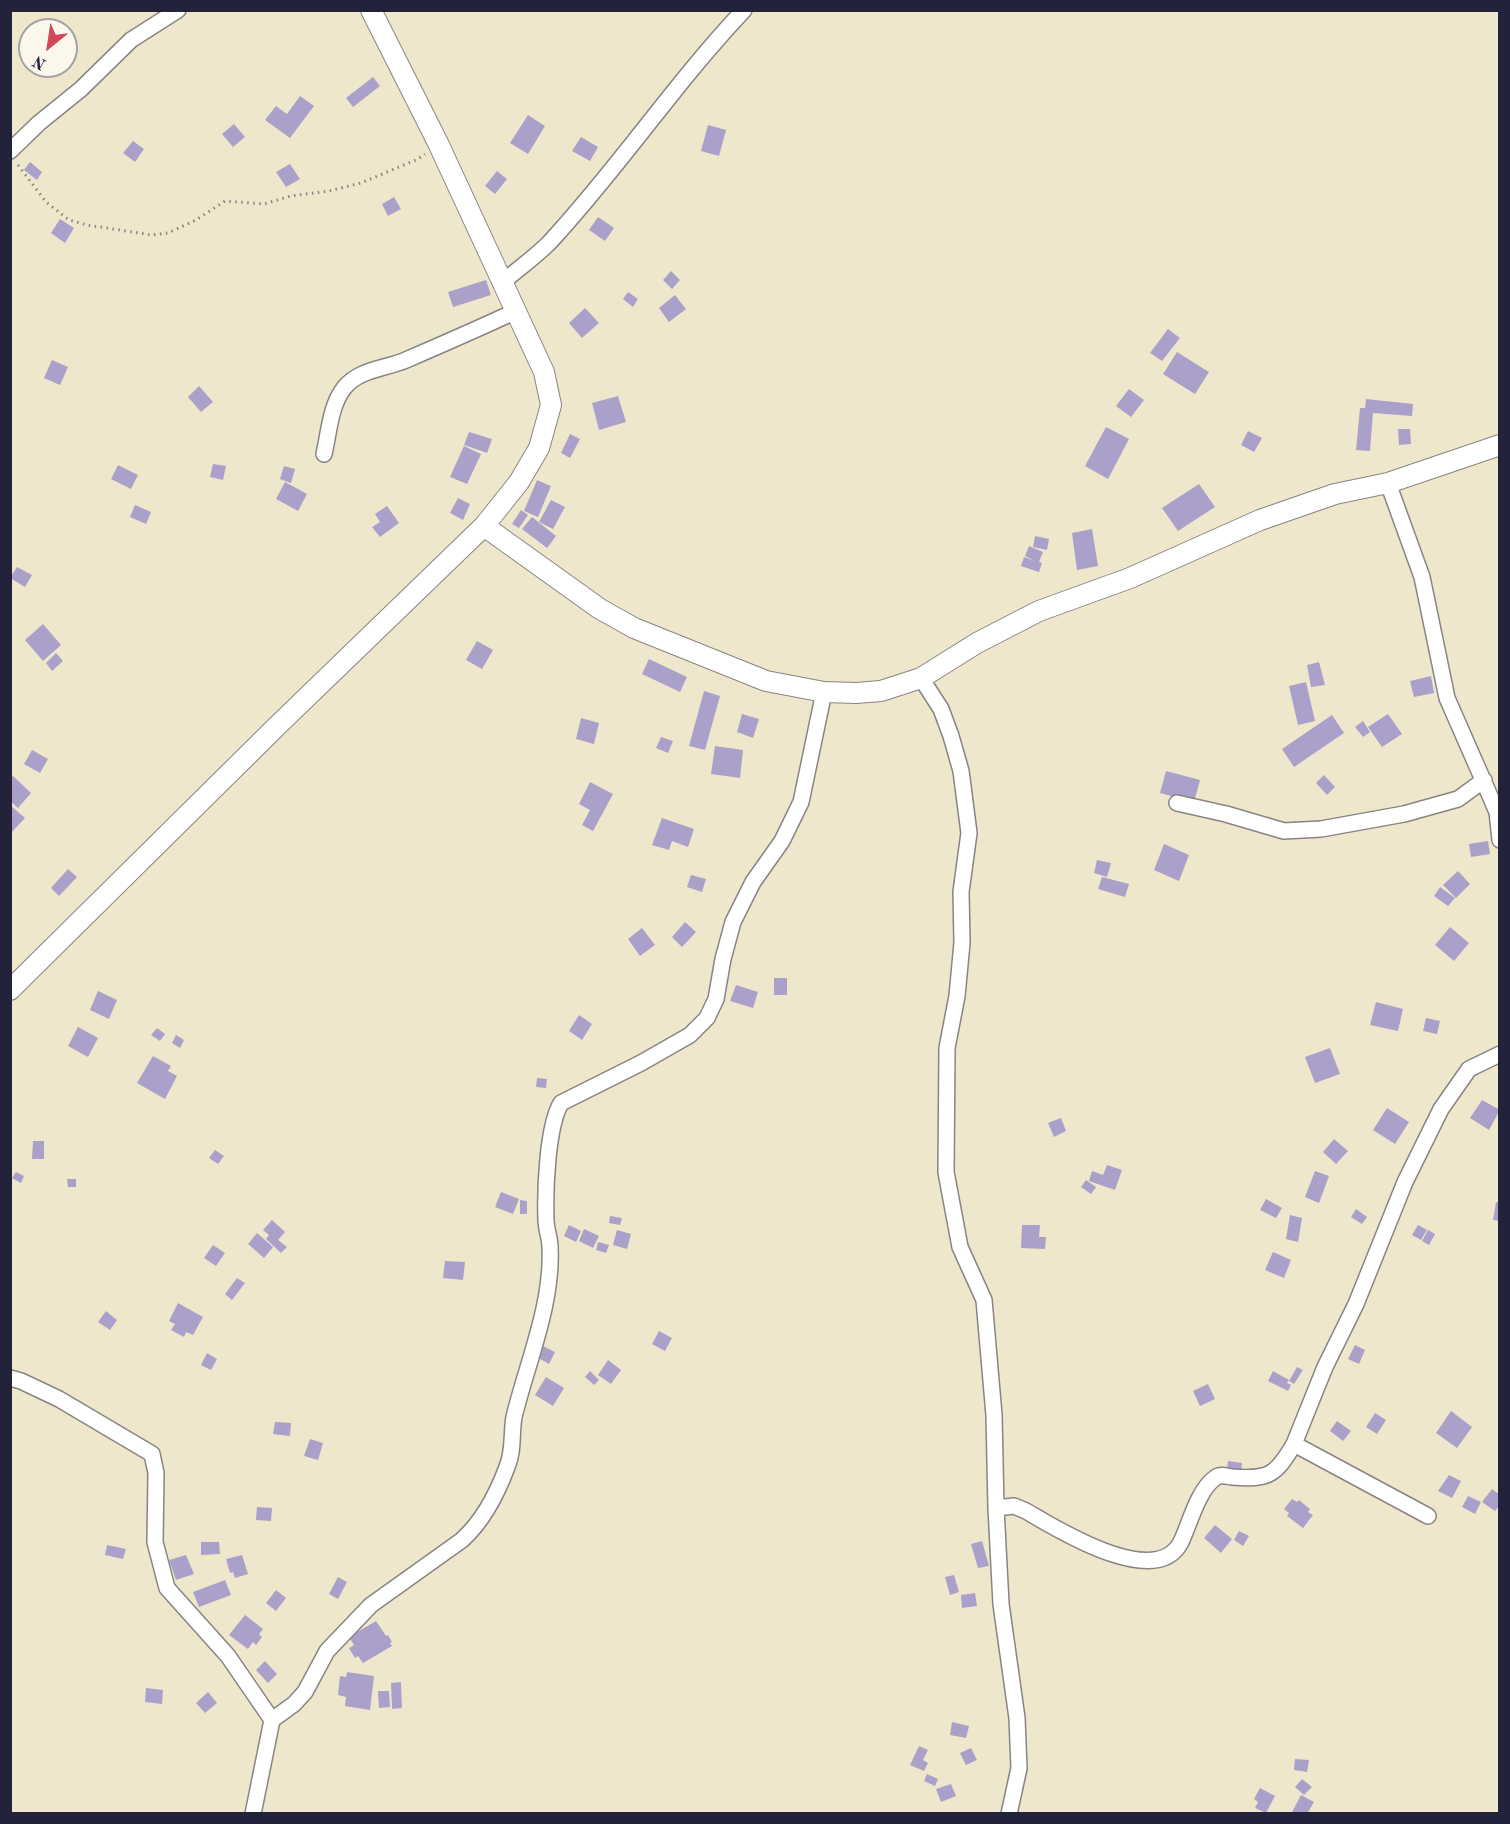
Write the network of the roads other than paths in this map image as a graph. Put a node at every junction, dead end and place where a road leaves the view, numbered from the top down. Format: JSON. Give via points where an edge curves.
{"nodes":[{"id":1,"x":178,"y":10,"type":"edge"},
{"id":2,"x":371,"y":10,"type":"edge"},
{"id":3,"x":744,"y":10,"type":"edge"},
{"id":4,"x":14,"y":158,"type":"edge"},
{"id":5,"x":503,"y":282,"type":"junction"},
{"id":6,"x":516,"y":311,"type":"junction"},
{"id":7,"x":1500,"y":445,"type":"edge"},
{"id":8,"x":324,"y":454,"type":"dead end"},
{"id":9,"x":1388,"y":483,"type":"junction"},
{"id":10,"x":484,"y":526,"type":"junction"},
{"id":11,"x":921,"y":678,"type":"junction"},
{"id":12,"x":824,"y":692,"type":"junction"},
{"id":13,"x":1484,"y":780,"type":"junction"},
{"id":14,"x":1177,"y":803,"type":"dead end"},
{"id":15,"x":1500,"y":840,"type":"edge"},
{"id":16,"x":10,"y":990,"type":"edge"},
{"id":17,"x":1500,"y":1054,"type":"edge"},
{"id":18,"x":10,"y":1378,"type":"edge"},
{"id":19,"x":1294,"y":1444,"type":"junction"},
{"id":20,"x":996,"y":1508,"type":"junction"},
{"id":21,"x":1428,"y":1516,"type":"dead end"},
{"id":22,"x":272,"y":1720,"type":"junction"},
{"id":23,"x":253,"y":1814,"type":"edge"},
{"id":24,"x":1009,"y":1814,"type":"edge"}],
"edges":[{"from":1,"to":4,"type":"street","via":[[132,40],[39,123]]},
{"from":2,"to":5,"type":"street"},
{"from":3,"to":5,"type":"street","via":[[548,244]]},
{"from":5,"to":6,"type":"street"},
{"from":6,"to":8,"type":"street","via":[[403,362],[355,378],[343,389],[334,407]]},
{"from":6,"to":10,"type":"street","via":[[544,372],[551,405],[539,448],[519,482]]},
{"from":7,"to":9,"type":"street"},
{"from":9,"to":11,"type":"street","via":[[1335,494],[1260,520],[1130,578],[1039,611]]},
{"from":9,"to":13,"type":"street","via":[[1422,577],[1447,698]]},
{"from":10,"to":12,"type":"street","via":[[600,609],[634,628],[766,681]]},
{"from":10,"to":16,"type":"street"},
{"from":11,"to":12,"type":"street","via":[[881,691]]},
{"from":11,"to":20,"type":"street","via":[[941,709],[951,736],[961,771],[969,833],[961,892],[957,996],[947,1048],[946,1172],[960,1247],[984,1300],[994,1415]]},
{"from":12,"to":22,"type":"street","via":[[801,802],[734,922],[716,999],[707,1018],[690,1035],[561,1103],[555,1114],[546,1222],[550,1247],[548,1288],[514,1419],[511,1455],[490,1504],[462,1540],[371,1605],[327,1651],[305,1692]]},
{"from":13,"to":14,"type":"street","via":[[1458,799],[1404,814],[1321,829],[1284,831]]},
{"from":13,"to":15,"type":"street","via":[[1497,812]]},
{"from":17,"to":19,"type":"street","via":[[1469,1069],[1441,1109],[1405,1182]]},
{"from":18,"to":22,"type":"street","via":[[59,1399],[152,1455],[156,1473],[155,1542],[167,1588],[228,1656]]},
{"from":19,"to":20,"type":"street","via":[[1280,1466],[1265,1477],[1218,1475],[1212,1480],[1204,1488],[1177,1550],[1167,1557],[1150,1560],[1100,1551],[1026,1510],[1014,1506]]},
{"from":19,"to":21,"type":"street"},
{"from":20,"to":24,"type":"street","via":[[1001,1604],[1017,1728],[1018,1768]]},
{"from":22,"to":23,"type":"street"}]}
